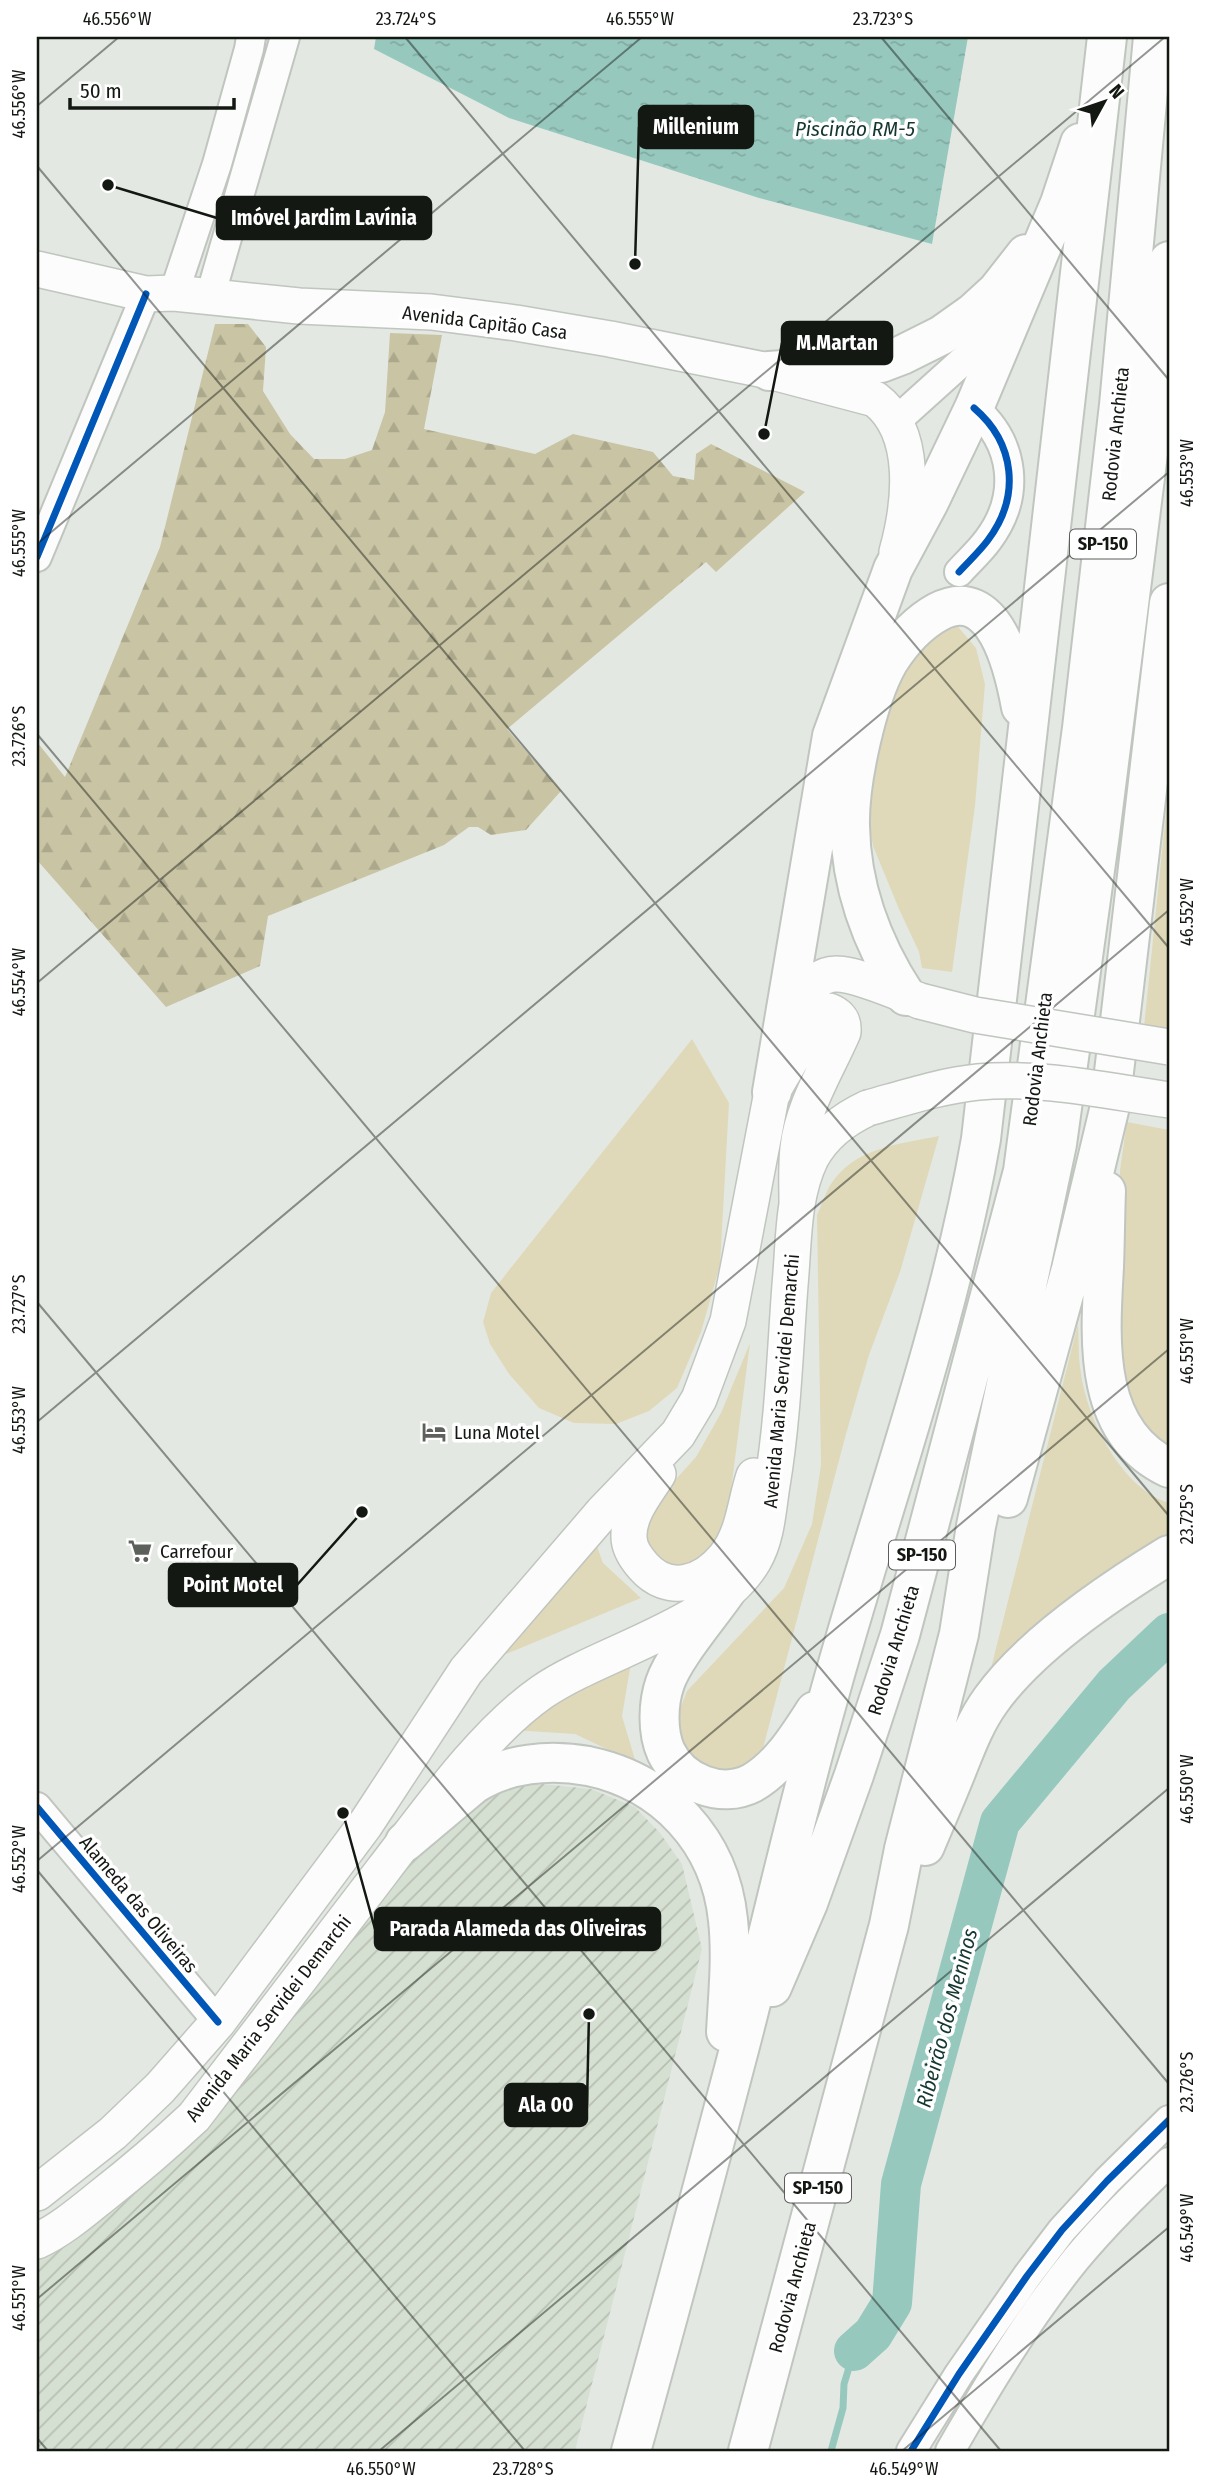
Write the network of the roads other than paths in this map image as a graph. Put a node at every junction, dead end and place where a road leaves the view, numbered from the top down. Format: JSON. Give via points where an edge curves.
{"nodes":[{"id":1,"x":251,"y":37,"type":"edge"},
{"id":2,"x":285,"y":37,"type":"edge"},
{"id":3,"x":1153,"y":37,"type":"edge"},
{"id":4,"x":1105,"y":54,"type":"edge"},
{"id":5,"x":1060,"y":203,"type":"junction"},
{"id":6,"x":1169,"y":261,"type":"edge"},
{"id":7,"x":37,"y":269,"type":"edge"},
{"id":8,"x":160,"y":294,"type":"junction"},
{"id":9,"x":210,"y":297,"type":"junction"},
{"id":10,"x":1014,"y":314,"type":"junction"},
{"id":11,"x":769,"y":371,"type":"junction"},
{"id":12,"x":974,"y":408,"type":"junction"},
{"id":13,"x":899,"y":433,"type":"junction"},
{"id":14,"x":37,"y":557,"type":"edge"},
{"id":15,"x":893,"y":569,"type":"junction"},
{"id":16,"x":959,"y":572,"type":"dead end"},
{"id":17,"x":1169,"y":603,"type":"edge"},
{"id":18,"x":1027,"y":743,"type":"junction"},
{"id":19,"x":913,"y":998,"type":"junction"},
{"id":20,"x":1169,"y":1046,"type":"edge"},
{"id":21,"x":791,"y":1059,"type":"junction"},
{"id":22,"x":772,"y":1092,"type":"junction"},
{"id":23,"x":1169,"y":1100,"type":"edge"},
{"id":24,"x":1107,"y":1118,"type":"junction"},
{"id":25,"x":797,"y":1202,"type":"junction"},
{"id":26,"x":678,"y":1434,"type":"junction"},
{"id":27,"x":779,"y":1445,"type":"junction"},
{"id":28,"x":1169,"y":1468,"type":"edge"},
{"id":29,"x":1169,"y":1555,"type":"edge"},
{"id":30,"x":727,"y":1590,"type":"junction"},
{"id":31,"x":958,"y":1634,"type":"junction"},
{"id":32,"x":831,"y":1688,"type":"junction"},
{"id":33,"x":37,"y":1807,"type":"edge"},
{"id":34,"x":405,"y":1842,"type":"junction"},
{"id":35,"x":889,"y":1925,"type":"junction"},
{"id":36,"x":218,"y":2022,"type":"junction"},
{"id":37,"x":741,"y":2041,"type":"junction"},
{"id":38,"x":721,"y":2115,"type":"junction"},
{"id":39,"x":1169,"y":2120,"type":"edge"},
{"id":40,"x":1169,"y":2162,"type":"edge"},
{"id":41,"x":37,"y":2193,"type":"edge"},
{"id":42,"x":37,"y":2241,"type":"edge"},
{"id":43,"x":631,"y":2451,"type":"edge"},
{"id":44,"x":748,"y":2451,"type":"edge"},
{"id":45,"x":911,"y":2451,"type":"edge"},
{"id":46,"x":950,"y":2451,"type":"edge"}],
"edges":[{"from":1,"to":8,"type":"street","via":[[217,164]]},
{"from":2,"to":9,"type":"street"},
{"from":3,"to":37,"type":"highway","name":"Rodovia Anchieta","number":"SP-150","via":[[1119,405],[1082,728],[1023,1171],[900,1635],[808,1903],[780,1973]]},
{"from":4,"to":5,"type":"highway"},
{"from":4,"to":18,"type":"highway","name":"Rodovia Anchieta","number":"SP-150"},
{"from":5,"to":10,"type":"highway"},
{"from":5,"to":11,"type":"highway","via":[[997,291],[942,335],[881,363]]},
{"from":6,"to":31,"type":"highway","name":"Rodovia Anchieta","number":"SP-150","via":[[1100,834],[1057,1144],[976,1526]]},
{"from":7,"to":8,"type":"main road","name":"Avenida Capitão Casa"},
{"from":8,"to":9,"type":"main road","name":"Avenida Capitão Casa"},
{"from":8,"to":14,"type":"street"},
{"from":9,"to":11,"type":"main road","name":"Avenida Capitão Casa","via":[[431,312],[516,323]]},
{"from":10,"to":12,"type":"highway"},
{"from":10,"to":13,"type":"street"},
{"from":11,"to":13,"type":"main road","name":"Avenida Capitão Casa","via":[[875,399],[886,407]]},
{"from":12,"to":15,"type":"highway"},
{"from":12,"to":16,"type":"street","via":[[1001,440],[1009,484],[997,526]]},
{"from":13,"to":15,"type":"main road","via":[[907,474],[904,527]]},
{"from":15,"to":22,"type":"highway","via":[[832,736]]},
{"from":17,"to":24,"type":"highway","name":"Rodovia Anchieta","number":"SP-150"},
{"from":18,"to":19,"type":"highway","via":[[1009,655],[993,627],[976,611],[959,606],[935,614],[906,638],[879,681],[861,743],[850,827],[867,924],[883,960]]},
{"from":18,"to":32,"type":"highway","name":"Rodovia Anchieta","number":"SP-150","via":[[969,1211]]},
{"from":19,"to":20,"type":"main road","bridge":true,"via":[[975,1015]]},
{"from":19,"to":21,"type":"main road","via":[[850,976],[826,975],[802,999]]},
{"from":21,"to":22,"type":"main road","name":"Avenida Maria Servidei Demarchi"},
{"from":21,"to":25,"type":"main road","name":"Avenida Maria Servidei Demarchi","via":[[822,1016],[829,1011],[836,1014],[843,1032],[802,1130]]},
{"from":22,"to":26,"type":"main road","name":"Avenida Maria Servidei Demarchi","via":[[728,1321],[699,1399]]},
{"from":23,"to":25,"type":"main road","name":"Avenida Maria Servidei Demarchi","bridge":true,"via":[[1005,1081],[952,1086],[868,1108],[842,1122],[822,1142],[809,1162]]},
{"from":24,"to":28,"type":"highway","via":[[1100,1329],[1103,1374],[1128,1434],[1144,1452]]},
{"from":24,"to":31,"type":"highway","name":"Rodovia Anchieta","number":"SP-150","via":[[1071,1269],[996,1540]]},
{"from":25,"to":27,"type":"main road","name":"Avenida Maria Servidei Demarchi"},
{"from":26,"to":27,"type":"main road","via":[[635,1511],[629,1536],[633,1553],[646,1569],[671,1584],[696,1580],[724,1559],[737,1535],[756,1472]]},
{"from":26,"to":36,"type":"main road","name":"Avenida Maria Servidei Demarchi","via":[[603,1512],[466,1671],[365,1825]]},
{"from":27,"to":30,"type":"main road","name":"Avenida Maria Servidei Demarchi","via":[[759,1550]]},
{"from":29,"to":35,"type":"highway","via":[[1054,1635],[991,1699],[970,1735]]},
{"from":30,"to":32,"type":"highway","via":[[678,1658],[663,1690],[662,1735],[668,1755],[681,1771],[701,1785],[717,1789],[751,1783],[782,1757]]},
{"from":30,"to":34,"type":"main road","name":"Avenida Maria Servidei Demarchi","via":[[683,1620],[534,1699],[486,1743]]},
{"from":31,"to":35,"type":"highway","name":"Rodovia Anchieta","number":"SP-150"},
{"from":32,"to":37,"type":"highway","name":"Rodovia Anchieta","number":"SP-150"},
{"from":33,"to":36,"type":"street","name":"Alameda das Oliveiras"},
{"from":34,"to":38,"type":"highway","via":[[474,1784],[515,1767],[557,1763],[600,1769],[632,1779],[661,1797],[705,1847],[724,1896],[730,1943]]},
{"from":34,"to":42,"type":"main road","name":"Avenida Maria Servidei Demarchi","via":[[194,2117],[88,2207]]},
{"from":35,"to":44,"type":"highway","name":"Rodovia Anchieta","number":"SP-150"},
{"from":36,"to":41,"type":"main road","name":"Avenida Maria Servidei Demarchi","via":[[123,2124]]},
{"from":37,"to":38,"type":"highway","name":"Rodovia Anchieta","number":"SP-150"},
{"from":38,"to":43,"type":"highway","name":"Rodovia Anchieta","number":"SP-150"},
{"from":39,"to":45,"type":"street","via":[[1062,2230],[959,2374]]},
{"from":40,"to":46,"type":"street","via":[[1076,2259],[1030,2321]]}]}
